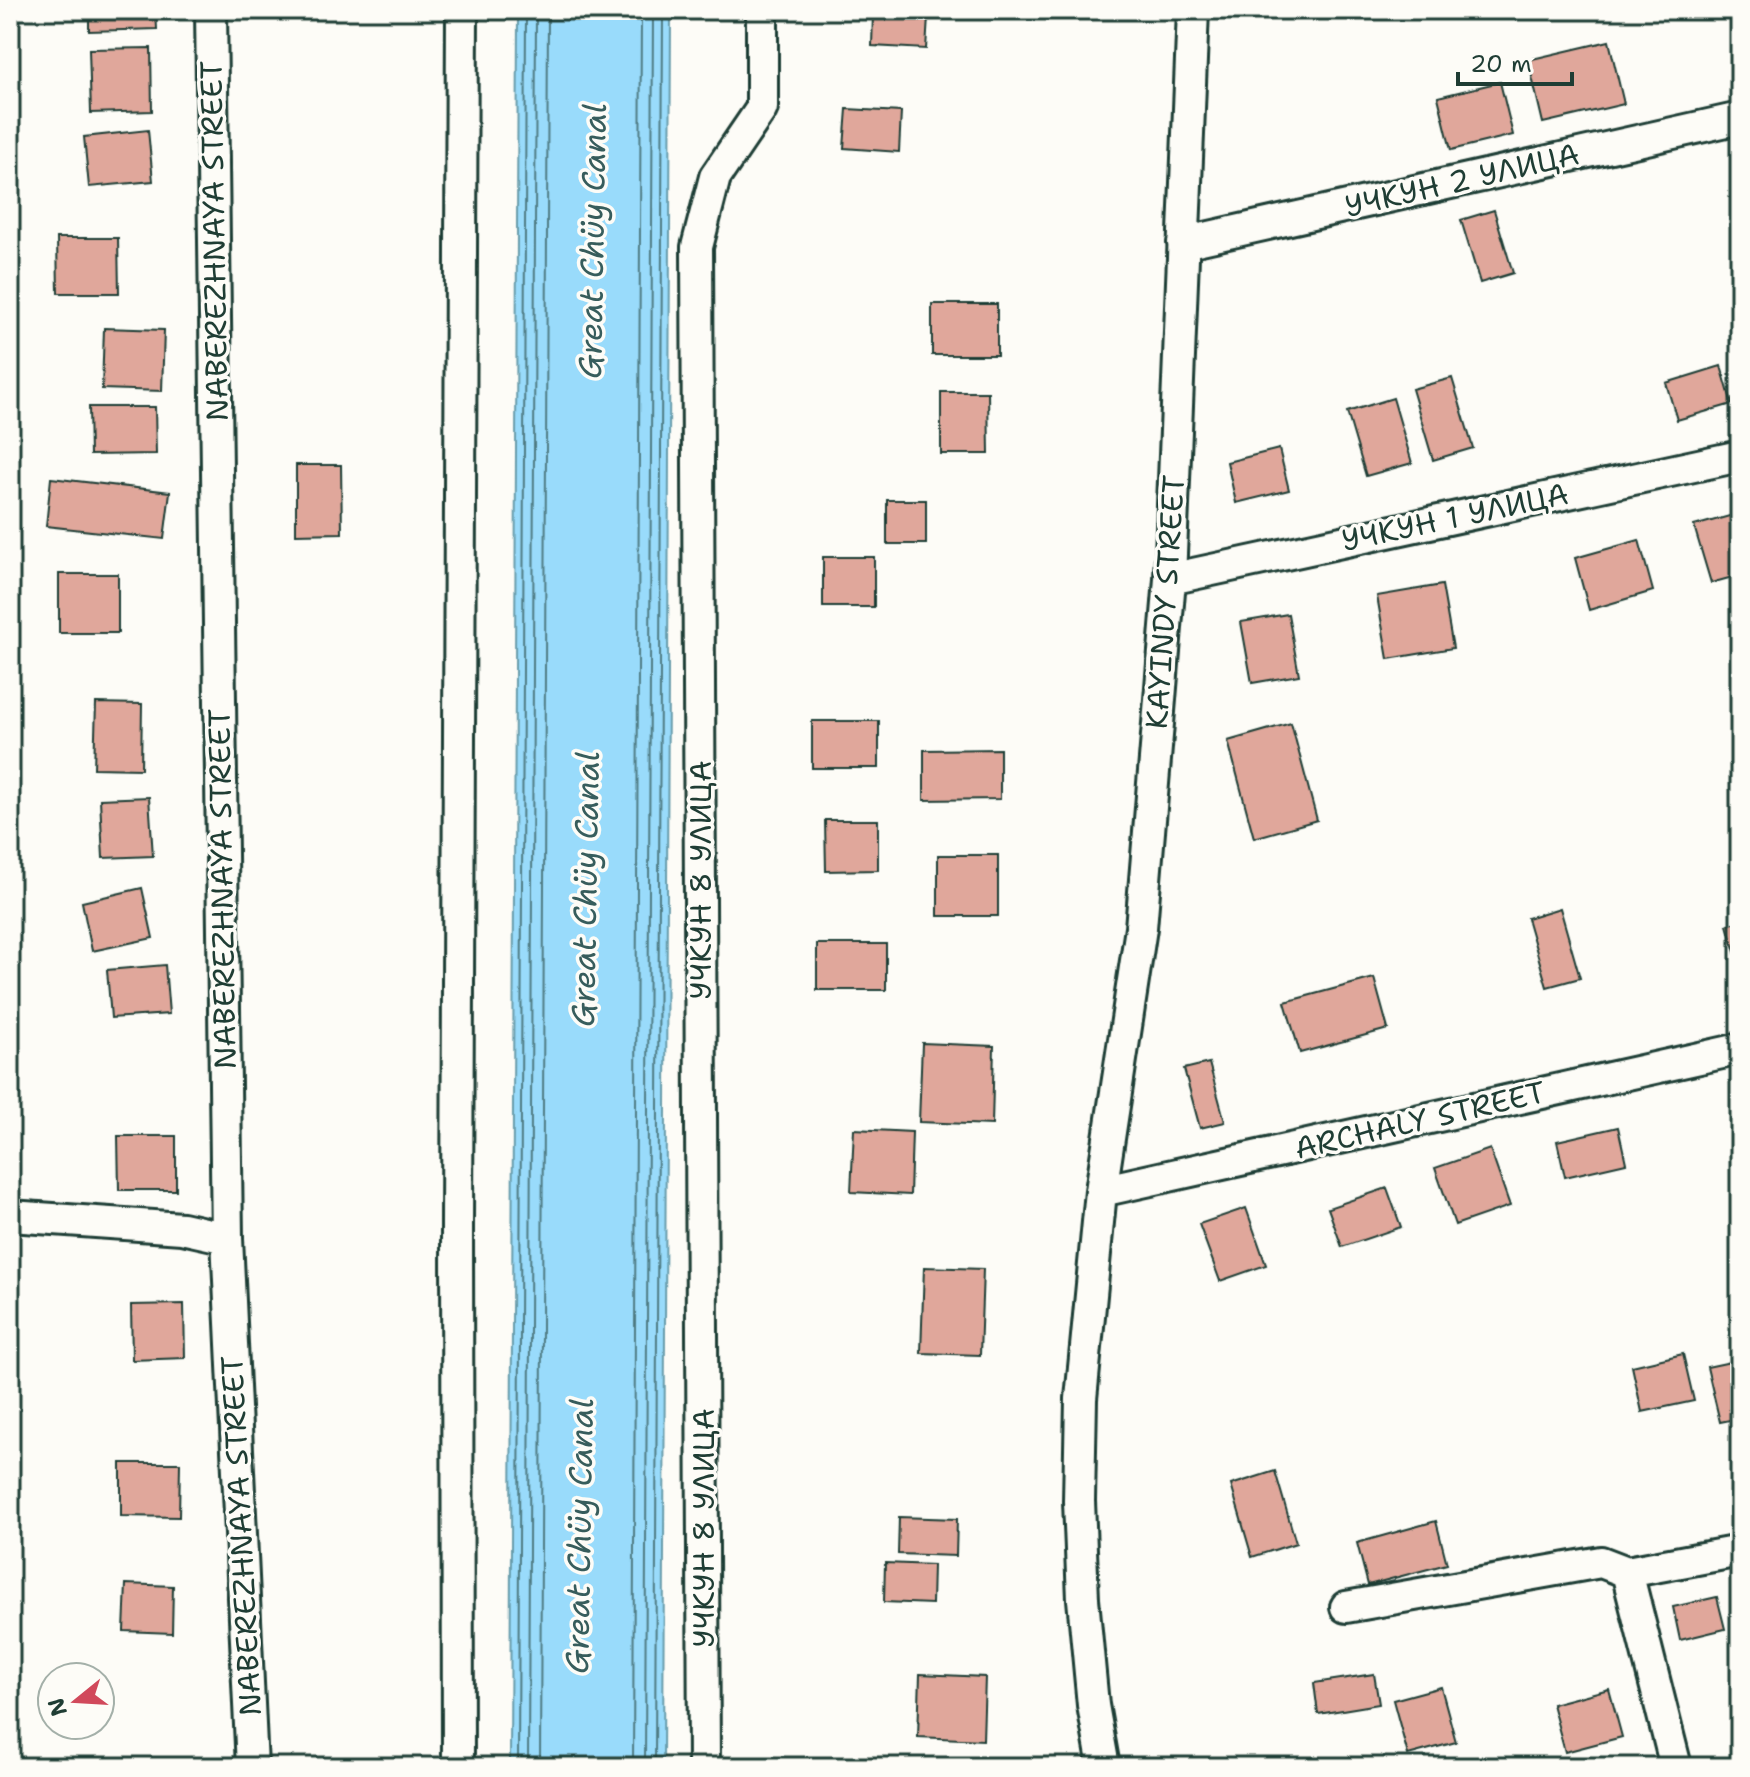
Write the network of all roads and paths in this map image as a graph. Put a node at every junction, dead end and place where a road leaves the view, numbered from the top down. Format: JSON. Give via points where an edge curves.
{"nodes":[{"id":1,"x":211,"y":10,"type":"edge"},
{"id":2,"x":462,"y":10,"type":"edge"},
{"id":3,"x":762,"y":10,"type":"edge"},
{"id":4,"x":1193,"y":10,"type":"edge"},
{"id":5,"x":1740,"y":118,"type":"edge"},
{"id":6,"x":1183,"y":243,"type":"junction"},
{"id":7,"x":1740,"y":456,"type":"edge"},
{"id":8,"x":1170,"y":579,"type":"junction"},
{"id":9,"x":1740,"y":1049,"type":"edge"},
{"id":10,"x":1101,"y":1191,"type":"junction"},
{"id":11,"x":10,"y":1216,"type":"edge"},
{"id":12,"x":227,"y":1238,"type":"junction"},
{"id":13,"x":1740,"y":1551,"type":"edge"},
{"id":14,"x":1627,"y":1572,"type":"junction"},
{"id":15,"x":1346,"y":1607,"type":"dead end"},
{"id":16,"x":252,"y":1767,"type":"edge"},
{"id":17,"x":458,"y":1767,"type":"edge"},
{"id":18,"x":704,"y":1767,"type":"edge"},
{"id":19,"x":1104,"y":1767,"type":"edge"},
{"id":20,"x":1676,"y":1767,"type":"edge"}],
"edges":[{"from":1,"to":12,"type":"street","name":"NABEREZHNAYA STREET"},
{"from":2,"to":17,"type":"street"},
{"from":3,"to":18,"type":"street","name":"УЧКУН 8 УЛИЦА","via":[[762,108],[715,177],[697,247]]},
{"from":4,"to":6,"type":"street","name":"KAYINDY STREET"},
{"from":5,"to":6,"type":"street","name":"УЧКУН 2 УЛИЦА"},
{"from":6,"to":8,"type":"street","name":"KAYINDY STREET"},
{"from":7,"to":8,"type":"street","name":"УЧКУН 1 УЛИЦА"},
{"from":8,"to":10,"type":"street","name":"KAYINDY STREET","via":[[1141,928]]},
{"from":9,"to":10,"type":"street","name":"ARCHALY STREET"},
{"from":10,"to":19,"type":"street","name":"KAYINDY STREET","via":[[1081,1399],[1079,1501],[1088,1660]]},
{"from":11,"to":12,"type":"street","via":[[182,1228]]},
{"from":12,"to":16,"type":"street","name":"NABEREZHNAYA STREET"},
{"from":13,"to":14,"type":"street"},
{"from":14,"to":15,"type":"street","via":[[1601,1562]]},
{"from":14,"to":20,"type":"street"}]}
